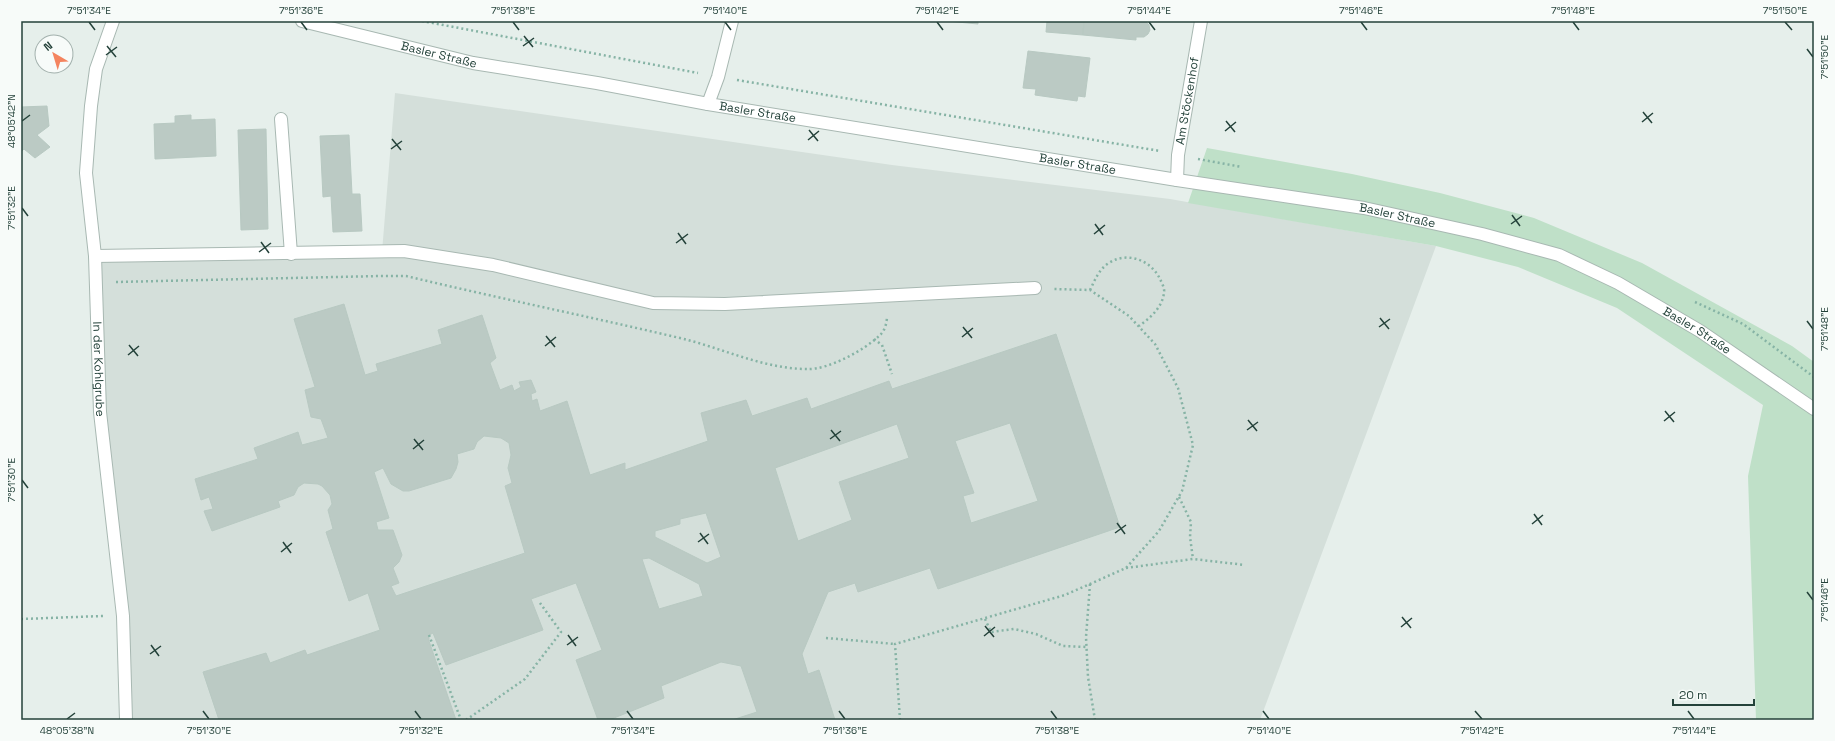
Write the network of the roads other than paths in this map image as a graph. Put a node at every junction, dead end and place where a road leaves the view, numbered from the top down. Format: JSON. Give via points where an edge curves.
{"nodes":[{"id":1,"x":113,"y":21,"type":"edge"},
{"id":2,"x":302,"y":21,"type":"edge"},
{"id":3,"x":732,"y":21,"type":"edge"},
{"id":4,"x":1201,"y":21,"type":"edge"},
{"id":5,"x":708,"y":104,"type":"junction"},
{"id":6,"x":281,"y":119,"type":"dead end"},
{"id":7,"x":1177,"y":180,"type":"junction"},
{"id":8,"x":291,"y":254,"type":"junction"},
{"id":9,"x":95,"y":256,"type":"junction"},
{"id":10,"x":1035,"y":288,"type":"road end"},
{"id":11,"x":1814,"y":409,"type":"edge"},
{"id":12,"x":126,"y":720,"type":"edge"}],
"edges":[{"from":1,"to":9,"type":"street","name":"In der Kohlgrube","via":[[96,69],[90,113],[86,173]]},
{"from":2,"to":5,"type":"street","name":"Basler Straße","via":[[473,63]]},
{"from":3,"to":5,"type":"street","via":[[718,77]]},
{"from":4,"to":7,"type":"street","name":"Am Stöckenhof","via":[[1178,155]]},
{"from":5,"to":7,"type":"street","name":"Basler Straße"},
{"from":6,"to":8,"type":"street"},
{"from":7,"to":11,"type":"street","name":"Basler Straße","via":[[1364,208],[1482,234],[1559,255],[1618,283],[1700,331]]},
{"from":8,"to":9,"type":"street"},
{"from":8,"to":10,"type":"street","via":[[404,251],[493,265],[653,303],[725,304]]},
{"from":9,"to":12,"type":"street","name":"In der Kohlgrube","via":[[100,412],[124,616]]}]}
